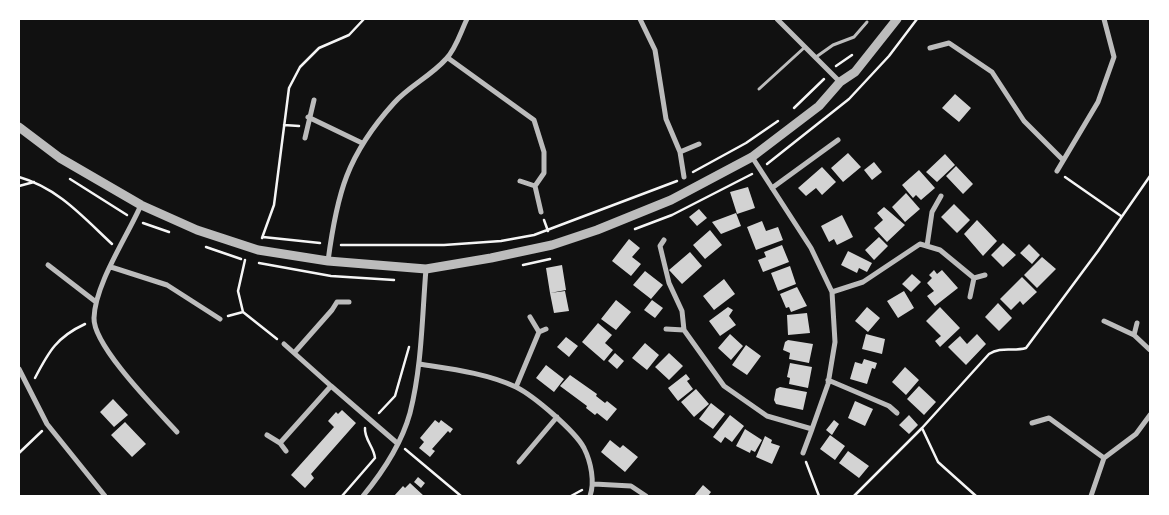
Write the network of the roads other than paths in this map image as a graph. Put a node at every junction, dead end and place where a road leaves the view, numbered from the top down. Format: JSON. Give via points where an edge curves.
{"nodes":[{"id":1,"x":467,"y":19,"type":"edge"},
{"id":2,"x":640,"y":19,"type":"edge"},
{"id":3,"x":777,"y":19,"type":"edge"},
{"id":4,"x":898,"y":19,"type":"edge"},
{"id":5,"x":1104,"y":19,"type":"edge"},
{"id":6,"x":867,"y":22,"type":"dead end"},
{"id":7,"x":805,"y":47,"type":"junction"},
{"id":8,"x":930,"y":48,"type":"dead end"},
{"id":9,"x":816,"y":57,"type":"junction"},
{"id":10,"x":448,"y":58,"type":"junction"},
{"id":11,"x":840,"y":82,"type":"junction"},
{"id":12,"x":759,"y":89,"type":"dead end"},
{"id":13,"x":314,"y":100,"type":"dead end"},
{"id":14,"x":308,"y":117,"type":"junction"},
{"id":15,"x":19,"y":127,"type":"edge"},
{"id":16,"x":305,"y":138,"type":"dead end"},
{"id":17,"x":838,"y":140,"type":"dead end"},
{"id":18,"x":362,"y":142,"type":"junction"},
{"id":19,"x":699,"y":144,"type":"dead end"},
{"id":20,"x":680,"y":152,"type":"junction"},
{"id":21,"x":752,"y":157,"type":"junction"},
{"id":22,"x":1062,"y":159,"type":"junction"},
{"id":23,"x":1057,"y":171,"type":"road end"},
{"id":24,"x":684,"y":177,"type":"road end"},
{"id":25,"x":520,"y":181,"type":"dead end"},
{"id":26,"x":535,"y":186,"type":"junction"},
{"id":27,"x":772,"y":188,"type":"junction"},
{"id":28,"x":941,"y":196,"type":"dead end"},
{"id":29,"x":141,"y":205,"type":"junction"},
{"id":30,"x":541,"y":212,"type":"road end"},
{"id":31,"x":664,"y":240,"type":"dead end"},
{"id":32,"x":927,"y":246,"type":"junction"},
{"id":33,"x":328,"y":261,"type":"junction"},
{"id":34,"x":48,"y":265,"type":"dead end"},
{"id":35,"x":111,"y":267,"type":"junction"},
{"id":36,"x":426,"y":269,"type":"junction"},
{"id":37,"x":985,"y":275,"type":"dead end"},
{"id":38,"x":974,"y":278,"type":"junction"},
{"id":39,"x":832,"y":292,"type":"junction"},
{"id":40,"x":970,"y":297,"type":"dead end"},
{"id":41,"x":96,"y":302,"type":"junction"},
{"id":42,"x":349,"y":302,"type":"dead end"},
{"id":43,"x":530,"y":317,"type":"dead end"},
{"id":44,"x":220,"y":319,"type":"road end"},
{"id":45,"x":1104,"y":321,"type":"dead end"},
{"id":46,"x":1136,"y":323,"type":"dead end"},
{"id":47,"x":546,"y":329,"type":"dead end"},
{"id":48,"x":666,"y":329,"type":"dead end"},
{"id":49,"x":684,"y":330,"type":"junction"},
{"id":50,"x":539,"y":332,"type":"junction"},
{"id":51,"x":1134,"y":335,"type":"junction"},
{"id":52,"x":284,"y":344,"type":"road end"},
{"id":53,"x":1150,"y":350,"type":"edge"},
{"id":54,"x":294,"y":353,"type":"junction"},
{"id":55,"x":419,"y":364,"type":"junction"},
{"id":56,"x":19,"y":369,"type":"edge"},
{"id":57,"x":828,"y":380,"type":"junction"},
{"id":58,"x":331,"y":386,"type":"junction"},
{"id":59,"x":516,"y":387,"type":"junction"},
{"id":60,"x":897,"y":414,"type":"dead end"},
{"id":61,"x":1150,"y":415,"type":"edge"},
{"id":62,"x":557,"y":417,"type":"junction"},
{"id":63,"x":1032,"y":423,"type":"dead end"},
{"id":64,"x":812,"y":429,"type":"junction"},
{"id":65,"x":176,"y":432,"type":"dead end"},
{"id":66,"x":267,"y":434,"type":"dead end"},
{"id":67,"x":280,"y":443,"type":"junction"},
{"id":68,"x":397,"y":443,"type":"junction"},
{"id":69,"x":286,"y":451,"type":"dead end"},
{"id":70,"x":803,"y":453,"type":"road end"},
{"id":71,"x":1104,"y":458,"type":"junction"},
{"id":72,"x":519,"y":462,"type":"dead end"},
{"id":73,"x":594,"y":484,"type":"junction"},
{"id":74,"x":105,"y":496,"type":"edge"},
{"id":75,"x":363,"y":496,"type":"edge"},
{"id":76,"x":590,"y":496,"type":"edge"},
{"id":77,"x":646,"y":496,"type":"edge"},
{"id":78,"x":1091,"y":496,"type":"edge"}],
"edges":[{"from":1,"to":10,"type":"street"},
{"from":2,"to":20,"type":"street","via":[[655,50],[666,119]]},
{"from":3,"to":7,"type":"street"},
{"from":4,"to":11,"type":"street","via":[[855,72]]},
{"from":5,"to":22,"type":"street","via":[[1114,57],[1098,102]]},
{"from":6,"to":9,"type":"lane","via":[[854,37],[833,45]]},
{"from":7,"to":9,"type":"street"},
{"from":7,"to":12,"type":"lane"},
{"from":8,"to":22,"type":"street","via":[[949,43],[992,72],[1024,121]]},
{"from":9,"to":11,"type":"street"},
{"from":10,"to":18,"type":"street","via":[[395,102]]},
{"from":10,"to":26,"type":"street","via":[[534,120],[544,152],[544,173]]},
{"from":11,"to":21,"type":"street","via":[[819,106]]},
{"from":13,"to":14,"type":"street"},
{"from":14,"to":16,"type":"street"},
{"from":14,"to":18,"type":"street"},
{"from":15,"to":29,"type":"street","via":[[60,158]]},
{"from":17,"to":27,"type":"street"},
{"from":18,"to":33,"type":"street","via":[[341,188]]},
{"from":19,"to":20,"type":"street"},
{"from":20,"to":24,"type":"street"},
{"from":21,"to":27,"type":"street"},
{"from":21,"to":36,"type":"street","via":[[671,200],[597,230],[552,245]]},
{"from":22,"to":23,"type":"street"},
{"from":25,"to":26,"type":"street"},
{"from":26,"to":30,"type":"street"},
{"from":27,"to":39,"type":"street","via":[[811,248]]},
{"from":28,"to":32,"type":"street","via":[[932,212]]},
{"from":29,"to":33,"type":"street","via":[[197,230],[258,250]]},
{"from":29,"to":35,"type":"street"},
{"from":31,"to":49,"type":"street","via":[[660,246],[663,262],[682,311]]},
{"from":32,"to":38,"type":"street","via":[[940,250]]},
{"from":32,"to":39,"type":"street","via":[[920,244],[863,282]]},
{"from":33,"to":36,"type":"street"},
{"from":34,"to":41,"type":"street"},
{"from":35,"to":41,"type":"street"},
{"from":35,"to":44,"type":"street","via":[[166,285]]},
{"from":36,"to":55,"type":"street"},
{"from":37,"to":38,"type":"street"},
{"from":38,"to":40,"type":"street"},
{"from":39,"to":57,"type":"street","via":[[835,342]]},
{"from":41,"to":65,"type":"street","via":[[94,320],[97,332],[124,374]]},
{"from":42,"to":54,"type":"street","via":[[337,302]]},
{"from":43,"to":50,"type":"street"},
{"from":45,"to":51,"type":"street"},
{"from":46,"to":51,"type":"street"},
{"from":47,"to":50,"type":"street"},
{"from":48,"to":49,"type":"street"},
{"from":49,"to":64,"type":"street","via":[[724,386],[767,416]]},
{"from":50,"to":59,"type":"street"},
{"from":51,"to":53,"type":"street"},
{"from":52,"to":54,"type":"street"},
{"from":54,"to":58,"type":"street"},
{"from":55,"to":59,"type":"street","via":[[472,372]]},
{"from":55,"to":68,"type":"street","via":[[410,414]]},
{"from":56,"to":74,"type":"street","via":[[47,424]]},
{"from":57,"to":60,"type":"street","via":[[889,406]]},
{"from":57,"to":64,"type":"street"},
{"from":58,"to":67,"type":"street"},
{"from":58,"to":68,"type":"street"},
{"from":59,"to":62,"type":"street"},
{"from":61,"to":71,"type":"street","via":[[1136,434]]},
{"from":62,"to":72,"type":"street"},
{"from":62,"to":73,"type":"street","via":[[584,448]]},
{"from":63,"to":71,"type":"street","via":[[1049,418]]},
{"from":64,"to":70,"type":"street"},
{"from":66,"to":67,"type":"street"},
{"from":67,"to":69,"type":"street"},
{"from":68,"to":75,"type":"street"},
{"from":71,"to":78,"type":"street"},
{"from":73,"to":76,"type":"street"},
{"from":73,"to":77,"type":"street","via":[[631,486]]}]}
